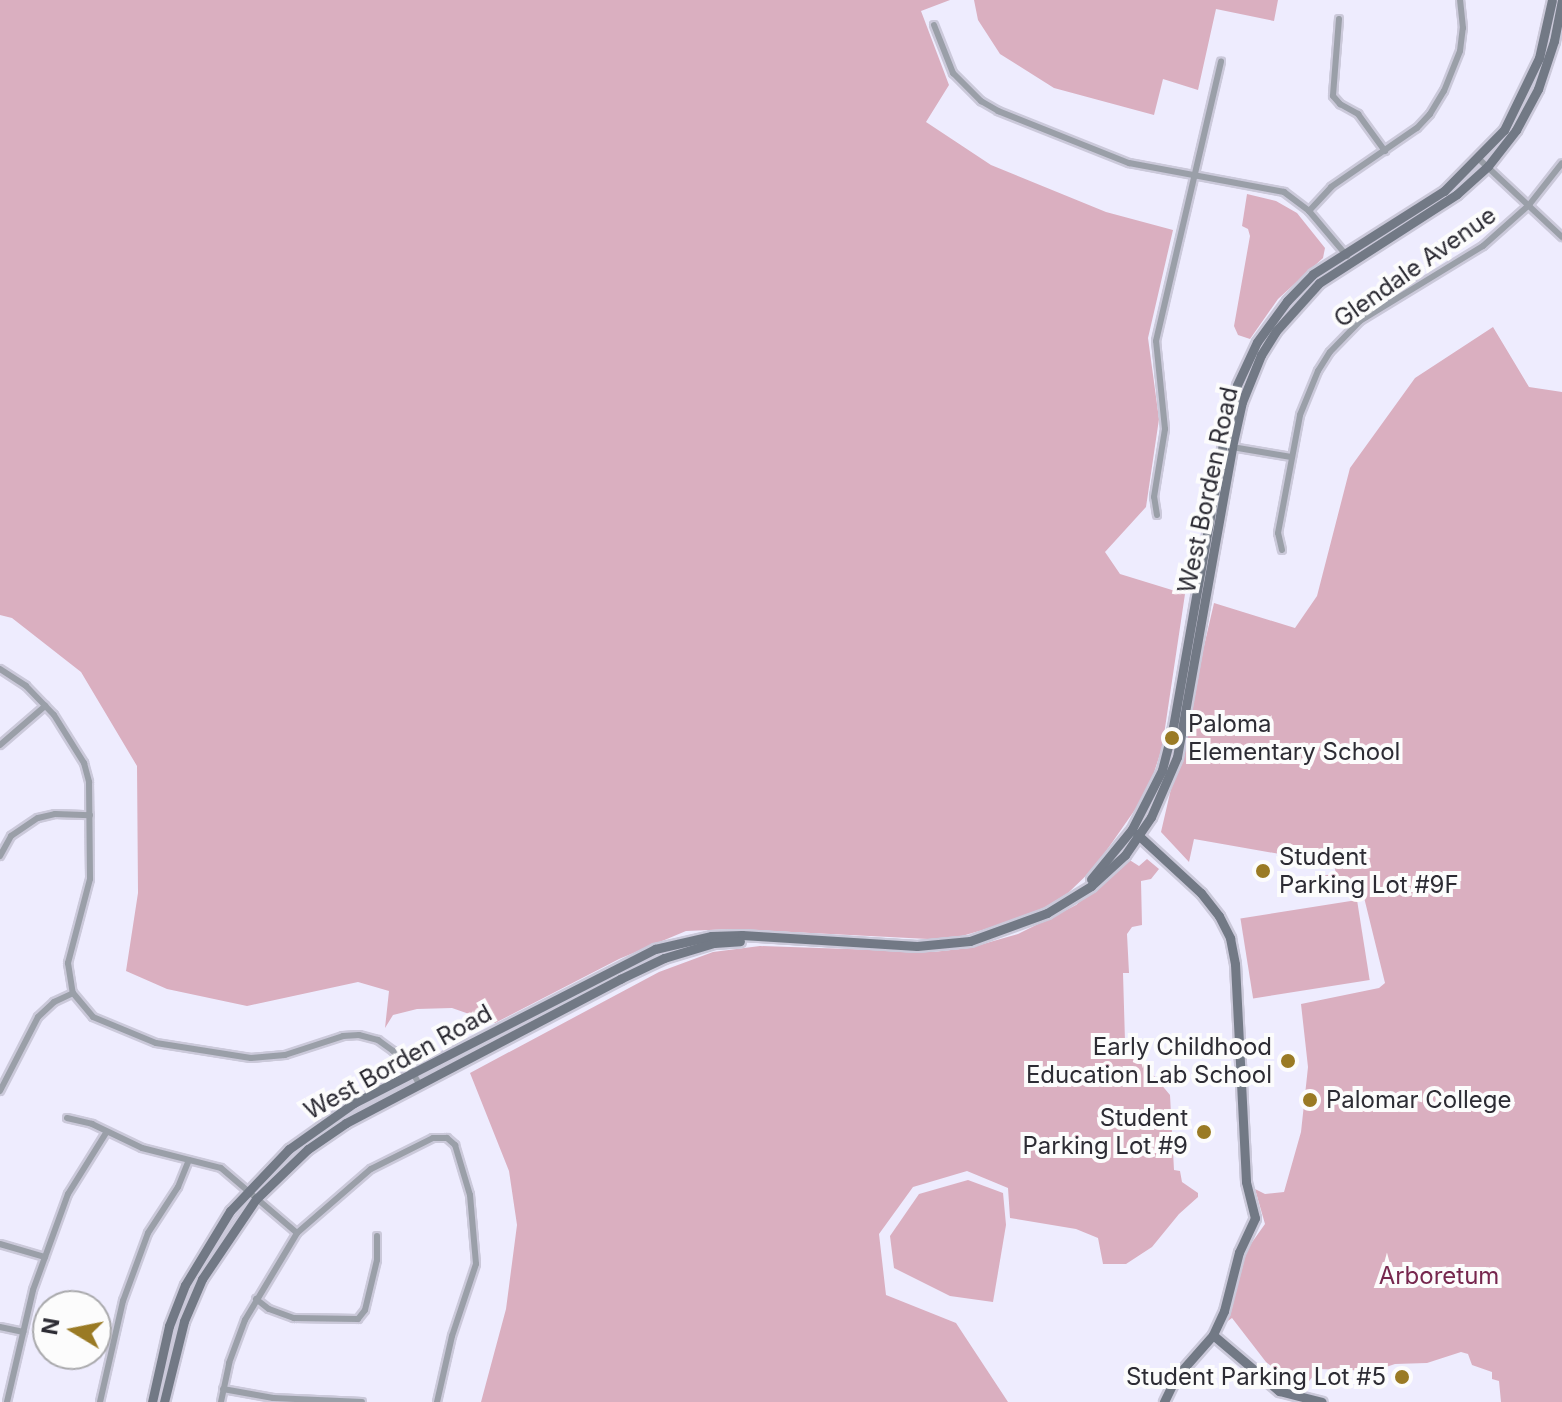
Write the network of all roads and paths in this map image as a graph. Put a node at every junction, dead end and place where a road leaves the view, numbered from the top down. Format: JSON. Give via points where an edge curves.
{"nodes":[{"id":1,"x":1460,"y":0,"type":"edge"},
{"id":2,"x":1552,"y":0,"type":"edge"},
{"id":3,"x":1562,"y":0,"type":"edge"},
{"id":4,"x":1339,"y":19,"type":"dead end"},
{"id":5,"x":934,"y":25,"type":"dead end"},
{"id":6,"x":1221,"y":61,"type":"dead end"},
{"id":7,"x":1385,"y":151,"type":"junction"},
{"id":8,"x":1479,"y":159,"type":"junction"},
{"id":9,"x":1562,"y":163,"type":"edge"},
{"id":10,"x":1488,"y":166,"type":"junction"},
{"id":11,"x":1194,"y":174,"type":"junction"},
{"id":12,"x":1529,"y":205,"type":"junction"},
{"id":13,"x":1309,"y":211,"type":"junction"},
{"id":14,"x":1562,"y":237,"type":"edge"},
{"id":15,"x":1347,"y":256,"type":"junction"},
{"id":16,"x":1227,"y":446,"type":"junction"},
{"id":17,"x":1291,"y":457,"type":"junction"},
{"id":18,"x":1157,"y":515,"type":"dead end"},
{"id":19,"x":1282,"y":550,"type":"dead end"},
{"id":20,"x":0,"y":669,"type":"edge"},
{"id":21,"x":45,"y":706,"type":"junction"},
{"id":22,"x":0,"y":745,"type":"edge"},
{"id":23,"x":90,"y":815,"type":"junction"},
{"id":24,"x":1132,"y":829,"type":"junction"},
{"id":25,"x":1140,"y":837,"type":"junction"},
{"id":26,"x":0,"y":856,"type":"edge"},
{"id":27,"x":1081,"y":890,"type":"junction"},
{"id":28,"x":758,"y":938,"type":"junction"},
{"id":29,"x":73,"y":993,"type":"junction"},
{"id":30,"x":414,"y":1072,"type":"junction"},
{"id":31,"x":419,"y":1084,"type":"junction"},
{"id":32,"x":0,"y":1091,"type":"edge"},
{"id":33,"x":67,"y":1118,"type":"dead end"},
{"id":34,"x":106,"y":1133,"type":"junction"},
{"id":35,"x":189,"y":1160,"type":"junction"},
{"id":36,"x":246,"y":1191,"type":"junction"},
{"id":37,"x":256,"y":1199,"type":"junction"},
{"id":38,"x":297,"y":1233,"type":"junction"},
{"id":39,"x":377,"y":1236,"type":"dead end"},
{"id":40,"x":0,"y":1244,"type":"edge"},
{"id":41,"x":45,"y":1257,"type":"junction"},
{"id":42,"x":256,"y":1299,"type":"junction"},
{"id":43,"x":0,"y":1327,"type":"edge"},
{"id":44,"x":23,"y":1332,"type":"junction"},
{"id":45,"x":1213,"y":1335,"type":"junction"},
{"id":46,"x":223,"y":1389,"type":"junction"},
{"id":47,"x":7,"y":1402,"type":"edge"},
{"id":48,"x":100,"y":1402,"type":"edge"},
{"id":49,"x":152,"y":1402,"type":"edge"},
{"id":50,"x":164,"y":1402,"type":"edge"},
{"id":51,"x":221,"y":1402,"type":"edge"},
{"id":52,"x":362,"y":1402,"type":"edge"},
{"id":53,"x":437,"y":1402,"type":"edge"},
{"id":54,"x":1164,"y":1402,"type":"edge"},
{"id":55,"x":1322,"y":1402,"type":"edge"}],
"edges":[{"from":1,"to":7,"type":"street","via":[[1460,51],[1444,91],[1417,128]]},
{"from":2,"to":8,"type":"main road","name":"West Borden Road","via":[[1529,84],[1504,130]]},
{"from":3,"to":10,"type":"main road","name":"West Borden Road","via":[[1538,89]]},
{"from":4,"to":7,"type":"street","via":[[1333,96],[1358,114]]},
{"from":5,"to":11,"type":"street","via":[[953,73],[981,101],[1107,156]]},
{"from":6,"to":11,"type":"street"},
{"from":7,"to":13,"type":"street","via":[[1331,187]]},
{"from":8,"to":10,"type":"street"},
{"from":8,"to":15,"type":"main road","name":"West Borden Road","via":[[1444,191]]},
{"from":9,"to":12,"type":"street","name":"Glendale Avenue"},
{"from":10,"to":12,"type":"street"},
{"from":10,"to":15,"type":"main road","name":"West Borden Road","via":[[1457,194]]},
{"from":11,"to":13,"type":"street","via":[[1284,192]]},
{"from":11,"to":18,"type":"street","via":[[1156,341],[1165,429],[1154,497]]},
{"from":12,"to":14,"type":"street"},
{"from":12,"to":17,"type":"street","name":"Glendale Avenue","via":[[1483,246],[1377,309],[1344,336],[1310,387]]},
{"from":13,"to":15,"type":"street"},
{"from":15,"to":16,"type":"main road","name":"West Borden Road","via":[[1301,286],[1257,342],[1237,385]]},
{"from":16,"to":17,"type":"street"},
{"from":16,"to":24,"type":"main road","name":"West Borden Road","via":[[1173,727],[1156,784]]},
{"from":16,"to":25,"type":"main road","name":"West Borden Road","via":[[1177,757]]},
{"from":17,"to":19,"type":"street","name":"Glendale Avenue","via":[[1278,533]]},
{"from":20,"to":21,"type":"street"},
{"from":21,"to":22,"type":"street"},
{"from":21,"to":23,"type":"street","via":[[84,763]]},
{"from":23,"to":26,"type":"street","via":[[38,818],[11,836]]},
{"from":23,"to":29,"type":"street","via":[[90,879],[69,954]]},
{"from":24,"to":25,"type":"main road"},
{"from":24,"to":27,"type":"main road","name":"West Borden Road"},
{"from":25,"to":27,"type":"main road","name":"West Borden Road"},
{"from":25,"to":45,"type":"main road","via":[[1219,916],[1235,964],[1246,1182],[1255,1223],[1239,1252]]},
{"from":27,"to":28,"type":"main road","name":"West Borden Road","via":[[1026,923],[957,943],[917,946]]},
{"from":28,"to":30,"type":"main road","name":"West Borden Road","via":[[711,936],[655,949]]},
{"from":28,"to":31,"type":"main road","name":"West Borden Road","via":[[714,943],[664,958]]},
{"from":29,"to":30,"type":"street","via":[[93,1017],[156,1043],[268,1058],[359,1035],[378,1040]]},
{"from":29,"to":32,"type":"street","via":[[38,1017]]},
{"from":30,"to":31,"type":"street"},
{"from":30,"to":36,"type":"main road","name":"West Borden Road","via":[[318,1126]]},
{"from":31,"to":37,"type":"main road","name":"West Borden Road","via":[[308,1149]]},
{"from":33,"to":34,"type":"street"},
{"from":34,"to":35,"type":"street"},
{"from":34,"to":41,"type":"street","via":[[68,1194]]},
{"from":35,"to":36,"type":"street","via":[[221,1168]]},
{"from":35,"to":48,"type":"street","via":[[148,1233],[123,1301]]},
{"from":36,"to":37,"type":"street"},
{"from":36,"to":49,"type":"main road","name":"West Borden Road","via":[[185,1285],[169,1326]]},
{"from":37,"to":38,"type":"street"},
{"from":37,"to":50,"type":"main road","name":"West Borden Road","via":[[202,1279],[184,1321]]},
{"from":38,"to":42,"type":"street"},
{"from":38,"to":53,"type":"street","via":[[371,1169],[433,1138],[447,1138],[455,1145],[470,1195],[476,1264]]},
{"from":39,"to":42,"type":"street","via":[[377,1260],[358,1319],[294,1318]]},
{"from":40,"to":41,"type":"street"},
{"from":41,"to":44,"type":"street"},
{"from":42,"to":46,"type":"street"},
{"from":43,"to":44,"type":"street"},
{"from":44,"to":47,"type":"street"},
{"from":45,"to":54,"type":"main road","via":[[1176,1377]]},
{"from":45,"to":55,"type":"main road","via":[[1279,1391]]},
{"from":46,"to":51,"type":"street"},
{"from":46,"to":52,"type":"street","via":[[273,1398]]}]}
